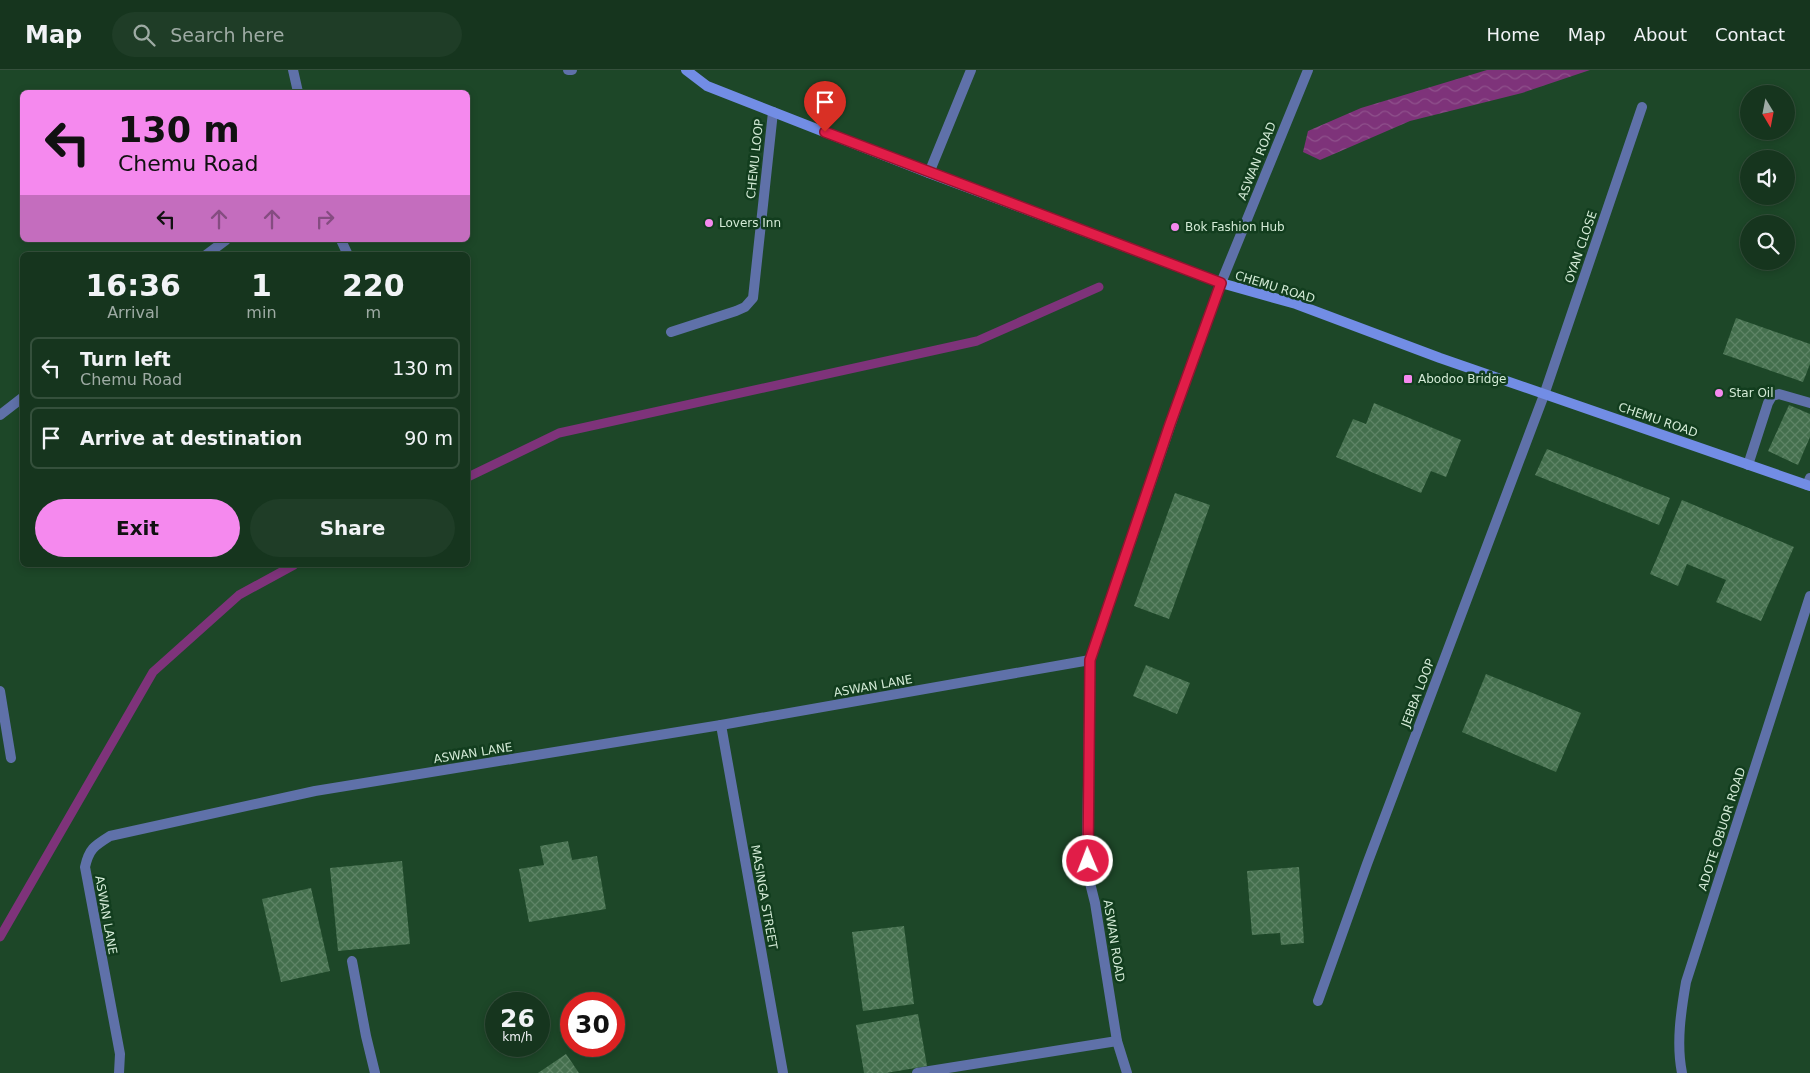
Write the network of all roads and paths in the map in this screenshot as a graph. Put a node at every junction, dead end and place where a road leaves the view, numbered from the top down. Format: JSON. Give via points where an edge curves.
{"nodes":[{"id":1,"x":293,"y":70,"type":"edge"},
{"id":2,"x":568,"y":70,"type":"edge"},
{"id":3,"x":572,"y":70,"type":"edge"},
{"id":4,"x":686,"y":70,"type":"edge"},
{"id":5,"x":971,"y":70,"type":"edge"},
{"id":6,"x":1308,"y":70,"type":"edge"},
{"id":7,"x":298,"y":90,"type":"edge"},
{"id":8,"x":1642,"y":107,"type":"dead end"},
{"id":9,"x":773,"y":112,"type":"junction"},
{"id":10,"x":929,"y":173,"type":"junction"},
{"id":11,"x":223,"y":242,"type":"edge"},
{"id":12,"x":210,"y":252,"type":"edge"},
{"id":13,"x":1221,"y":283,"type":"junction"},
{"id":14,"x":671,"y":332,"type":"dead end"},
{"id":15,"x":1544,"y":394,"type":"junction"},
{"id":16,"x":20,"y":400,"type":"edge"},
{"id":17,"x":1810,"y":403,"type":"edge"},
{"id":18,"x":0,"y":415,"type":"edge"},
{"id":19,"x":1748,"y":465,"type":"junction"},
{"id":20,"x":1809,"y":483,"type":"edge"},
{"id":21,"x":1810,"y":596,"type":"edge"},
{"id":22,"x":1090,"y":660,"type":"junction"},
{"id":23,"x":0,"y":691,"type":"edge"},
{"id":24,"x":722,"y":725,"type":"junction"},
{"id":25,"x":12,"y":758,"type":"dead end"},
{"id":26,"x":352,"y":961,"type":"dead end"},
{"id":27,"x":1318,"y":1001,"type":"dead end"},
{"id":28,"x":1117,"y":1041,"type":"junction"},
{"id":29,"x":118,"y":1073,"type":"edge"},
{"id":30,"x":375,"y":1073,"type":"edge"},
{"id":31,"x":783,"y":1073,"type":"edge"},
{"id":32,"x":917,"y":1073,"type":"edge"},
{"id":33,"x":1127,"y":1073,"type":"edge"},
{"id":34,"x":1682,"y":1073,"type":"edge"}],
"edges":[{"from":1,"to":7,"type":"street"},
{"from":2,"to":3,"type":"street"},
{"from":4,"to":9,"type":"street","name":"CHEMU ROAD","via":[[707,86]]},
{"from":5,"to":10,"type":"street"},
{"from":6,"to":13,"type":"street","name":"ASWAN ROAD"},
{"from":8,"to":15,"type":"street","name":"OYAN CLOSE"},
{"from":9,"to":10,"type":"street","name":"CHEMU ROAD"},
{"from":9,"to":14,"type":"street","name":"CHEMU LOOP","via":[[753,298],[736,312]]},
{"from":10,"to":13,"type":"street","name":"CHEMU ROAD"},
{"from":11,"to":12,"type":"street"},
{"from":13,"to":15,"type":"street","name":"CHEMU ROAD","via":[[1296,304]]},
{"from":13,"to":22,"type":"street","name":"ASWAN ROAD"},
{"from":15,"to":19,"type":"street","name":"CHEMU ROAD"},
{"from":15,"to":27,"type":"street","name":"JEBBA LOOP"},
{"from":16,"to":18,"type":"street"},
{"from":17,"to":19,"type":"street","via":[[1779,394],[1772,396]]},
{"from":19,"to":20,"type":"street","name":"CHEMU ROAD"},
{"from":21,"to":34,"type":"street","name":"ADOTE OBUOR ROAD","via":[[1686,982],[1680,1015]]},
{"from":22,"to":24,"type":"street","name":"ASWAN LANE"},
{"from":22,"to":28,"type":"street","name":"ASWAN ROAD","via":[[1088,875]]},
{"from":23,"to":25,"type":"street"},
{"from":24,"to":29,"type":"street","name":"ASWAN LANE","via":[[315,791],[110,836],[93,846],[85,867],[120,1054]]},
{"from":24,"to":31,"type":"street","name":"MASINGA STREET"},
{"from":26,"to":30,"type":"street"},
{"from":28,"to":32,"type":"street"},
{"from":28,"to":33,"type":"street","name":"ASWAN ROAD"}]}
